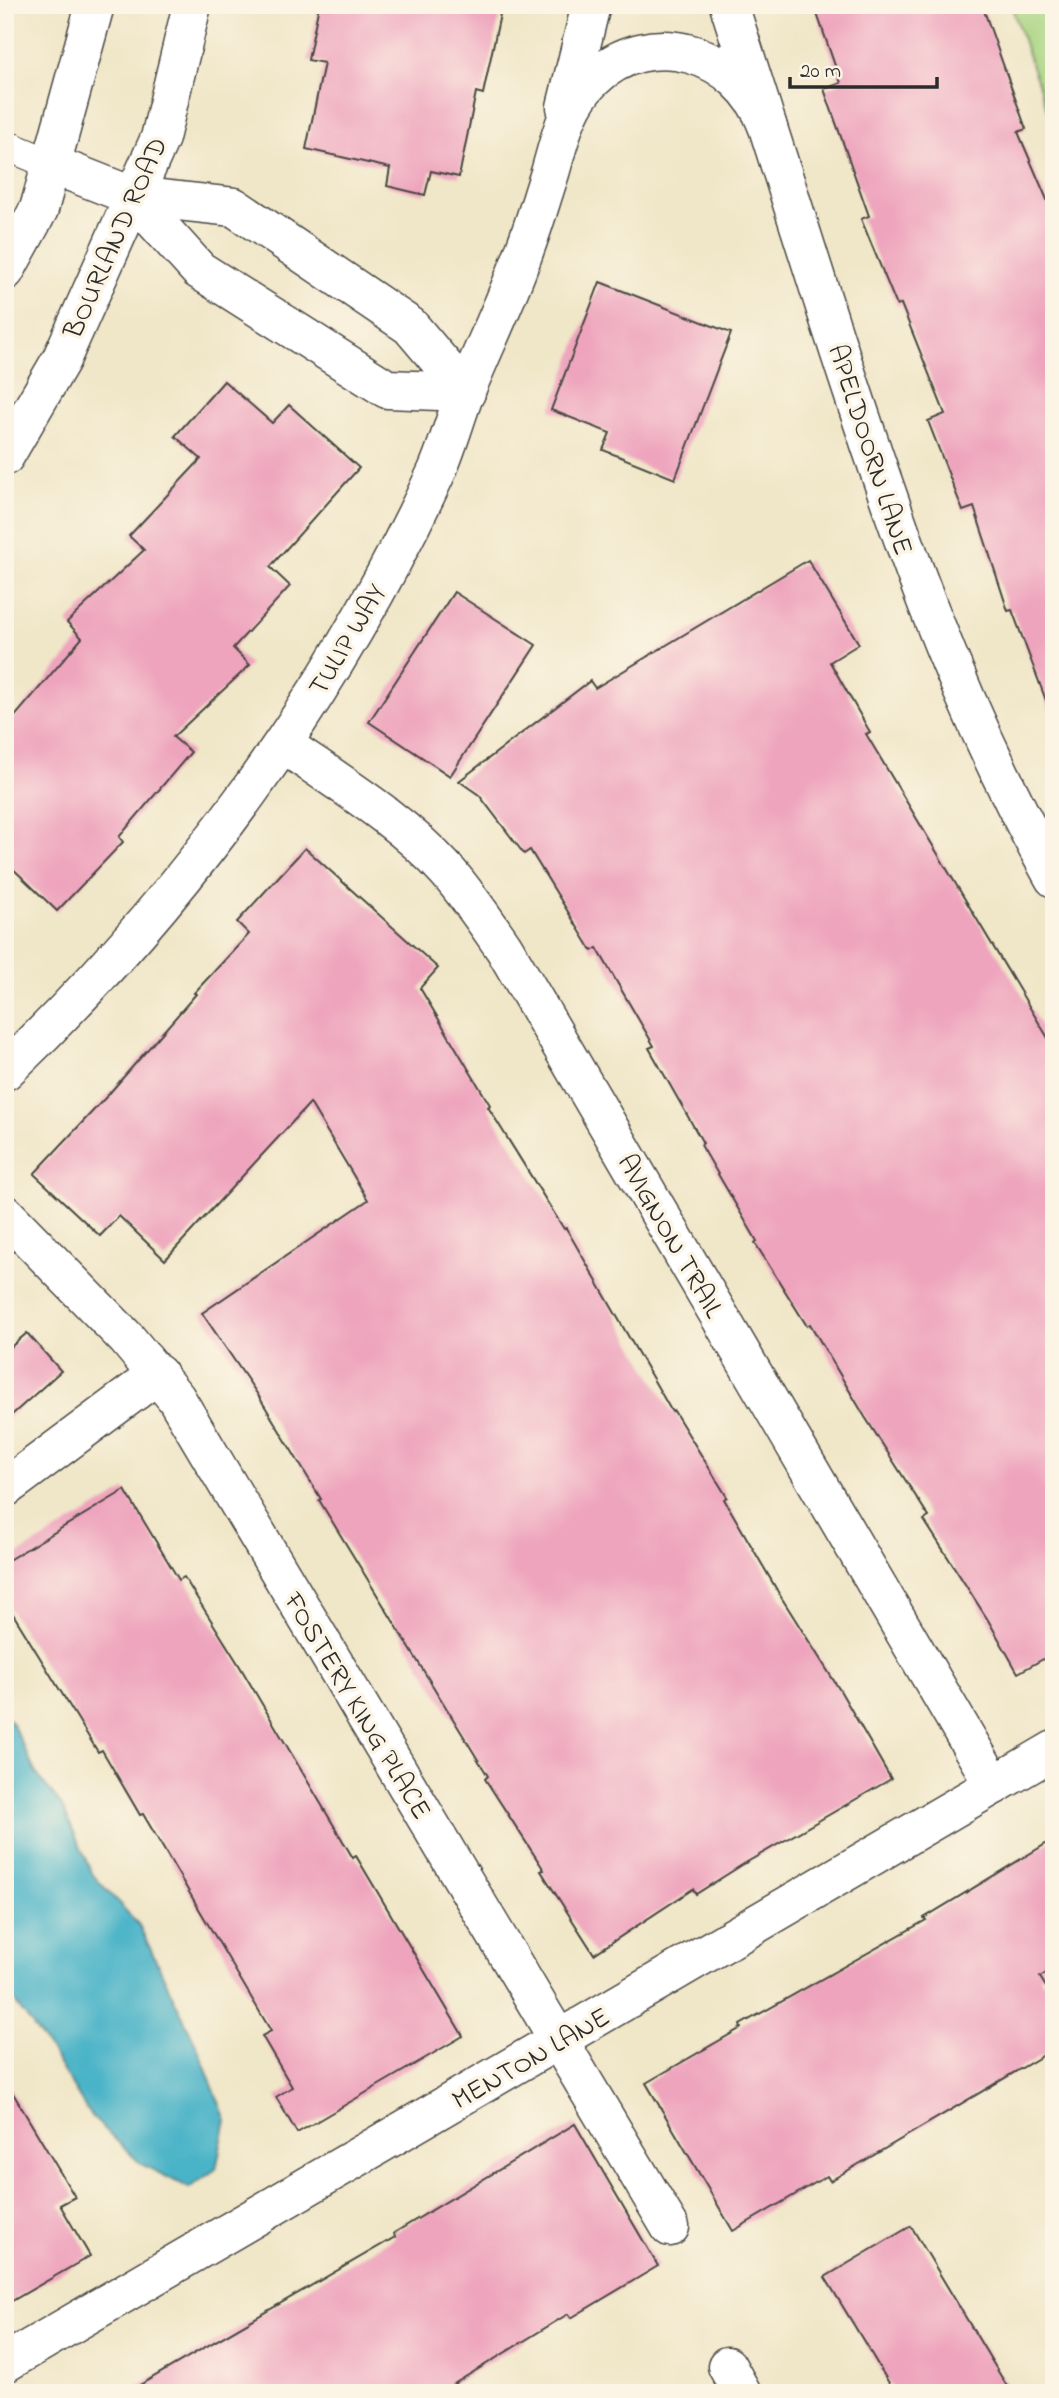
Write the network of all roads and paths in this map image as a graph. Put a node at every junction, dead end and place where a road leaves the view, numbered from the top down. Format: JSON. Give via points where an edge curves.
{"nodes":[{"id":1,"x":95,"y":5,"type":"edge"},
{"id":2,"x":192,"y":5,"type":"edge"},
{"id":3,"x":591,"y":5,"type":"edge"},
{"id":4,"x":729,"y":5,"type":"edge"},
{"id":5,"x":766,"y":124,"type":"junction"},
{"id":6,"x":561,"y":133,"type":"junction"},
{"id":7,"x":5,"y":145,"type":"edge"},
{"id":8,"x":51,"y":164,"type":"junction"},
{"id":9,"x":132,"y":196,"type":"junction"},
{"id":10,"x":5,"y":271,"type":"edge"},
{"id":11,"x":466,"y":393,"type":"junction"},
{"id":12,"x":5,"y":456,"type":"edge"},
{"id":13,"x":283,"y":744,"type":"junction"},
{"id":14,"x":1054,"y":878,"type":"edge"},
{"id":15,"x":5,"y":1071,"type":"edge"},
{"id":16,"x":5,"y":1214,"type":"edge"},
{"id":17,"x":158,"y":1374,"type":"junction"},
{"id":18,"x":5,"y":1488,"type":"edge"},
{"id":19,"x":1054,"y":1750,"type":"edge"},
{"id":20,"x":994,"y":1785,"type":"junction"},
{"id":21,"x":559,"y":2040,"type":"junction"},
{"id":22,"x":670,"y":2227,"type":"dead end"},
{"id":23,"x":5,"y":2362,"type":"edge"}],
"edges":[{"from":1,"to":8,"type":"street"},
{"from":2,"to":9,"type":"street","name":"BOURLAND ROAD","via":[[160,138]]},
{"from":3,"to":6,"type":"street","name":"TULIP WAY"},
{"from":4,"to":5,"type":"street","name":"APELDOORN LANE"},
{"from":5,"to":6,"type":"street","name":"TULIP WAY","via":[[751,94],[725,69],[694,54],[659,50],[624,58],[595,77],[573,104]]},
{"from":5,"to":14,"type":"street","name":"APELDOORN LANE","via":[[917,582],[995,764]]},
{"from":6,"to":11,"type":"street","name":"TULIP WAY","via":[[509,293]]},
{"from":7,"to":8,"type":"lane"},
{"from":8,"to":9,"type":"street"},
{"from":8,"to":10,"type":"street","via":[[39,209]]},
{"from":9,"to":11,"type":"street","via":[[199,270],[387,390]]},
{"from":9,"to":11,"type":"street","via":[[234,207],[410,326]]},
{"from":9,"to":12,"type":"street","name":"BOURLAND ROAD","via":[[61,360]]},
{"from":11,"to":13,"type":"street","name":"TULIP WAY","via":[[438,469],[390,563]]},
{"from":13,"to":15,"type":"street","name":"TULIP WAY","via":[[228,821],[109,966]]},
{"from":13,"to":20,"type":"street","name":"AVIGNON TRAIL","via":[[410,836],[477,908]]},
{"from":16,"to":17,"type":"street","name":"FOSTERY KING PLACE"},
{"from":17,"to":18,"type":"street"},
{"from":17,"to":21,"type":"street","name":"FOSTERY KING PLACE"},
{"from":19,"to":20,"type":"street","name":"MENTON LANE"},
{"from":20,"to":21,"type":"street","name":"MENTON LANE"},
{"from":21,"to":22,"type":"street","name":"FOSTERY KING PLACE"},
{"from":21,"to":23,"type":"street","name":"MENTON LANE"}]}
